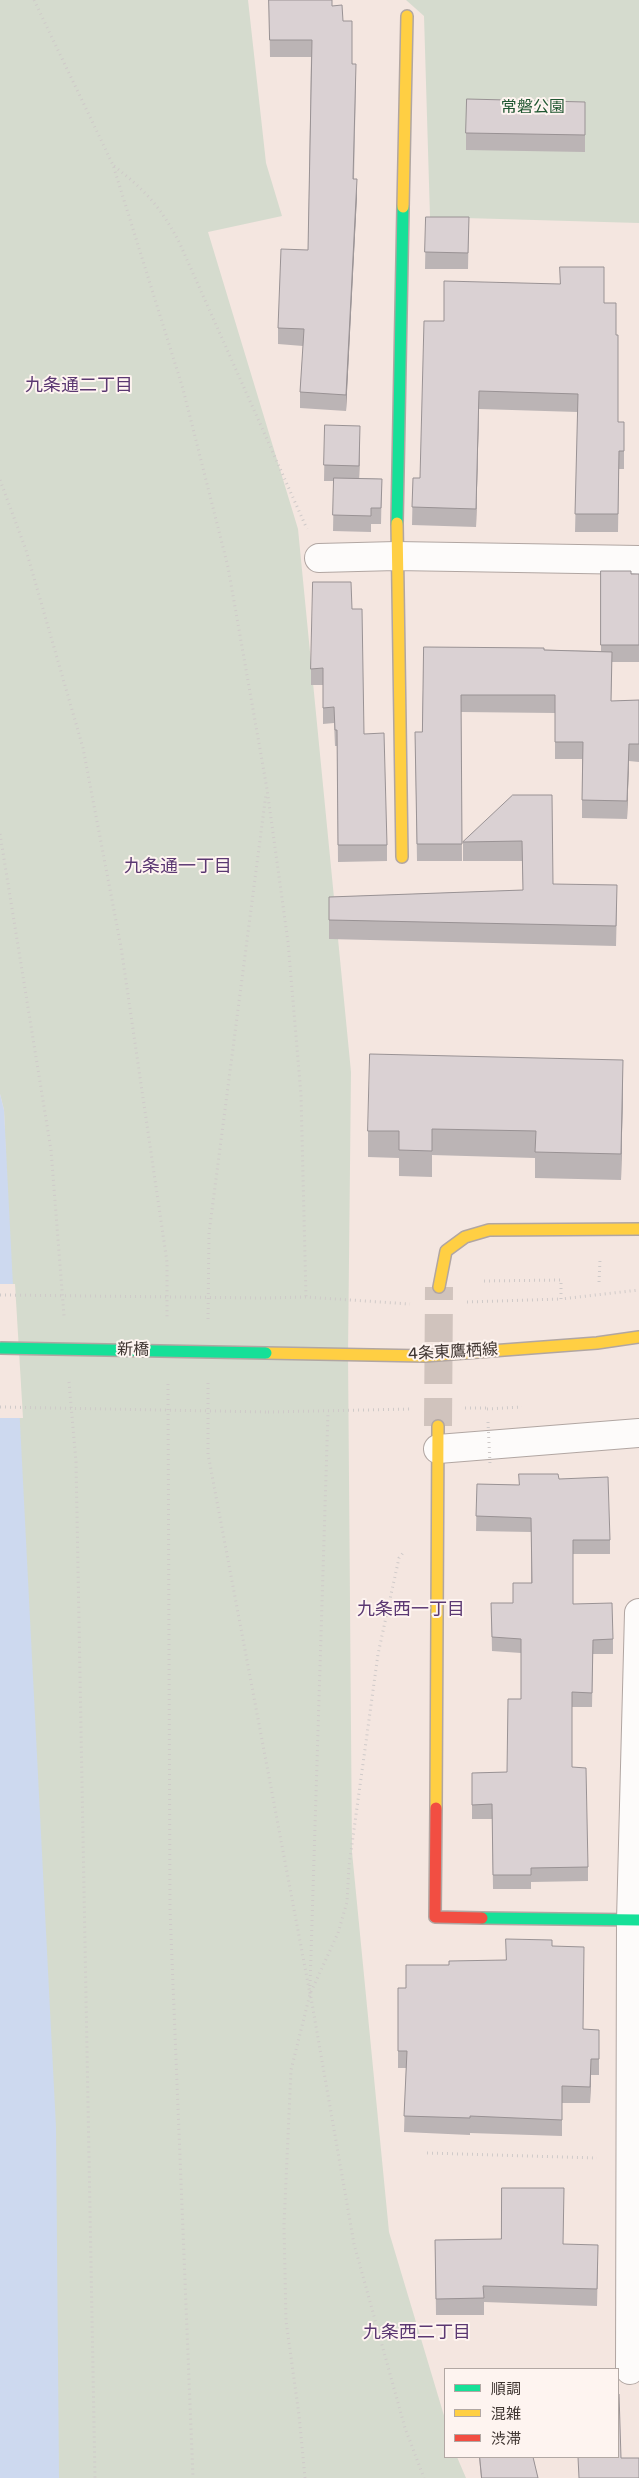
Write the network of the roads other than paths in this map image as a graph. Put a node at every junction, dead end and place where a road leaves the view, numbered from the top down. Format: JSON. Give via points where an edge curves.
{"nodes":[{"id":1,"x":407,"y":16,"type":"dead end"},
{"id":2,"x":396,"y":556,"type":"junction"},
{"id":3,"x":319,"y":558,"type":"road end"},
{"id":4,"x":639,"y":560,"type":"edge"},
{"id":5,"x":402,"y":857,"type":"dead end"},
{"id":6,"x":639,"y":1229,"type":"edge"},
{"id":7,"x":439,"y":1287,"type":"tunnel mouth"},
{"id":8,"x":639,"y":1337,"type":"edge"},
{"id":9,"x":0,"y":1348,"type":"edge"},
{"id":10,"x":266,"y":1353,"type":"joint"},
{"id":11,"x":639,"y":1433,"type":"edge"},
{"id":12,"x":438,"y":1437,"type":"joint"},
{"id":13,"x":639,"y":1613,"type":"edge"},
{"id":14,"x":635,"y":1920,"type":"edge"},
{"id":15,"x":630,"y":2370,"type":"dead end"}],
"edges":[{"from":1,"to":2,"type":"street"},
{"from":2,"to":3,"type":"street"},
{"from":2,"to":4,"type":"street"},
{"from":2,"to":5,"type":"street"},
{"from":6,"to":7,"type":"street","via":[[489,1230],[465,1238],[446,1251]]},
{"from":8,"to":10,"type":"street","name":"4条東鷹栖線","via":[[425,1356]]},
{"from":9,"to":10,"type":"street","name":"新橋","bridge":true},
{"from":11,"to":12,"type":"street"},
{"from":12,"to":14,"type":"street","via":[[435,1917]]},
{"from":13,"to":14,"type":"street"},
{"from":14,"to":15,"type":"street"}]}
